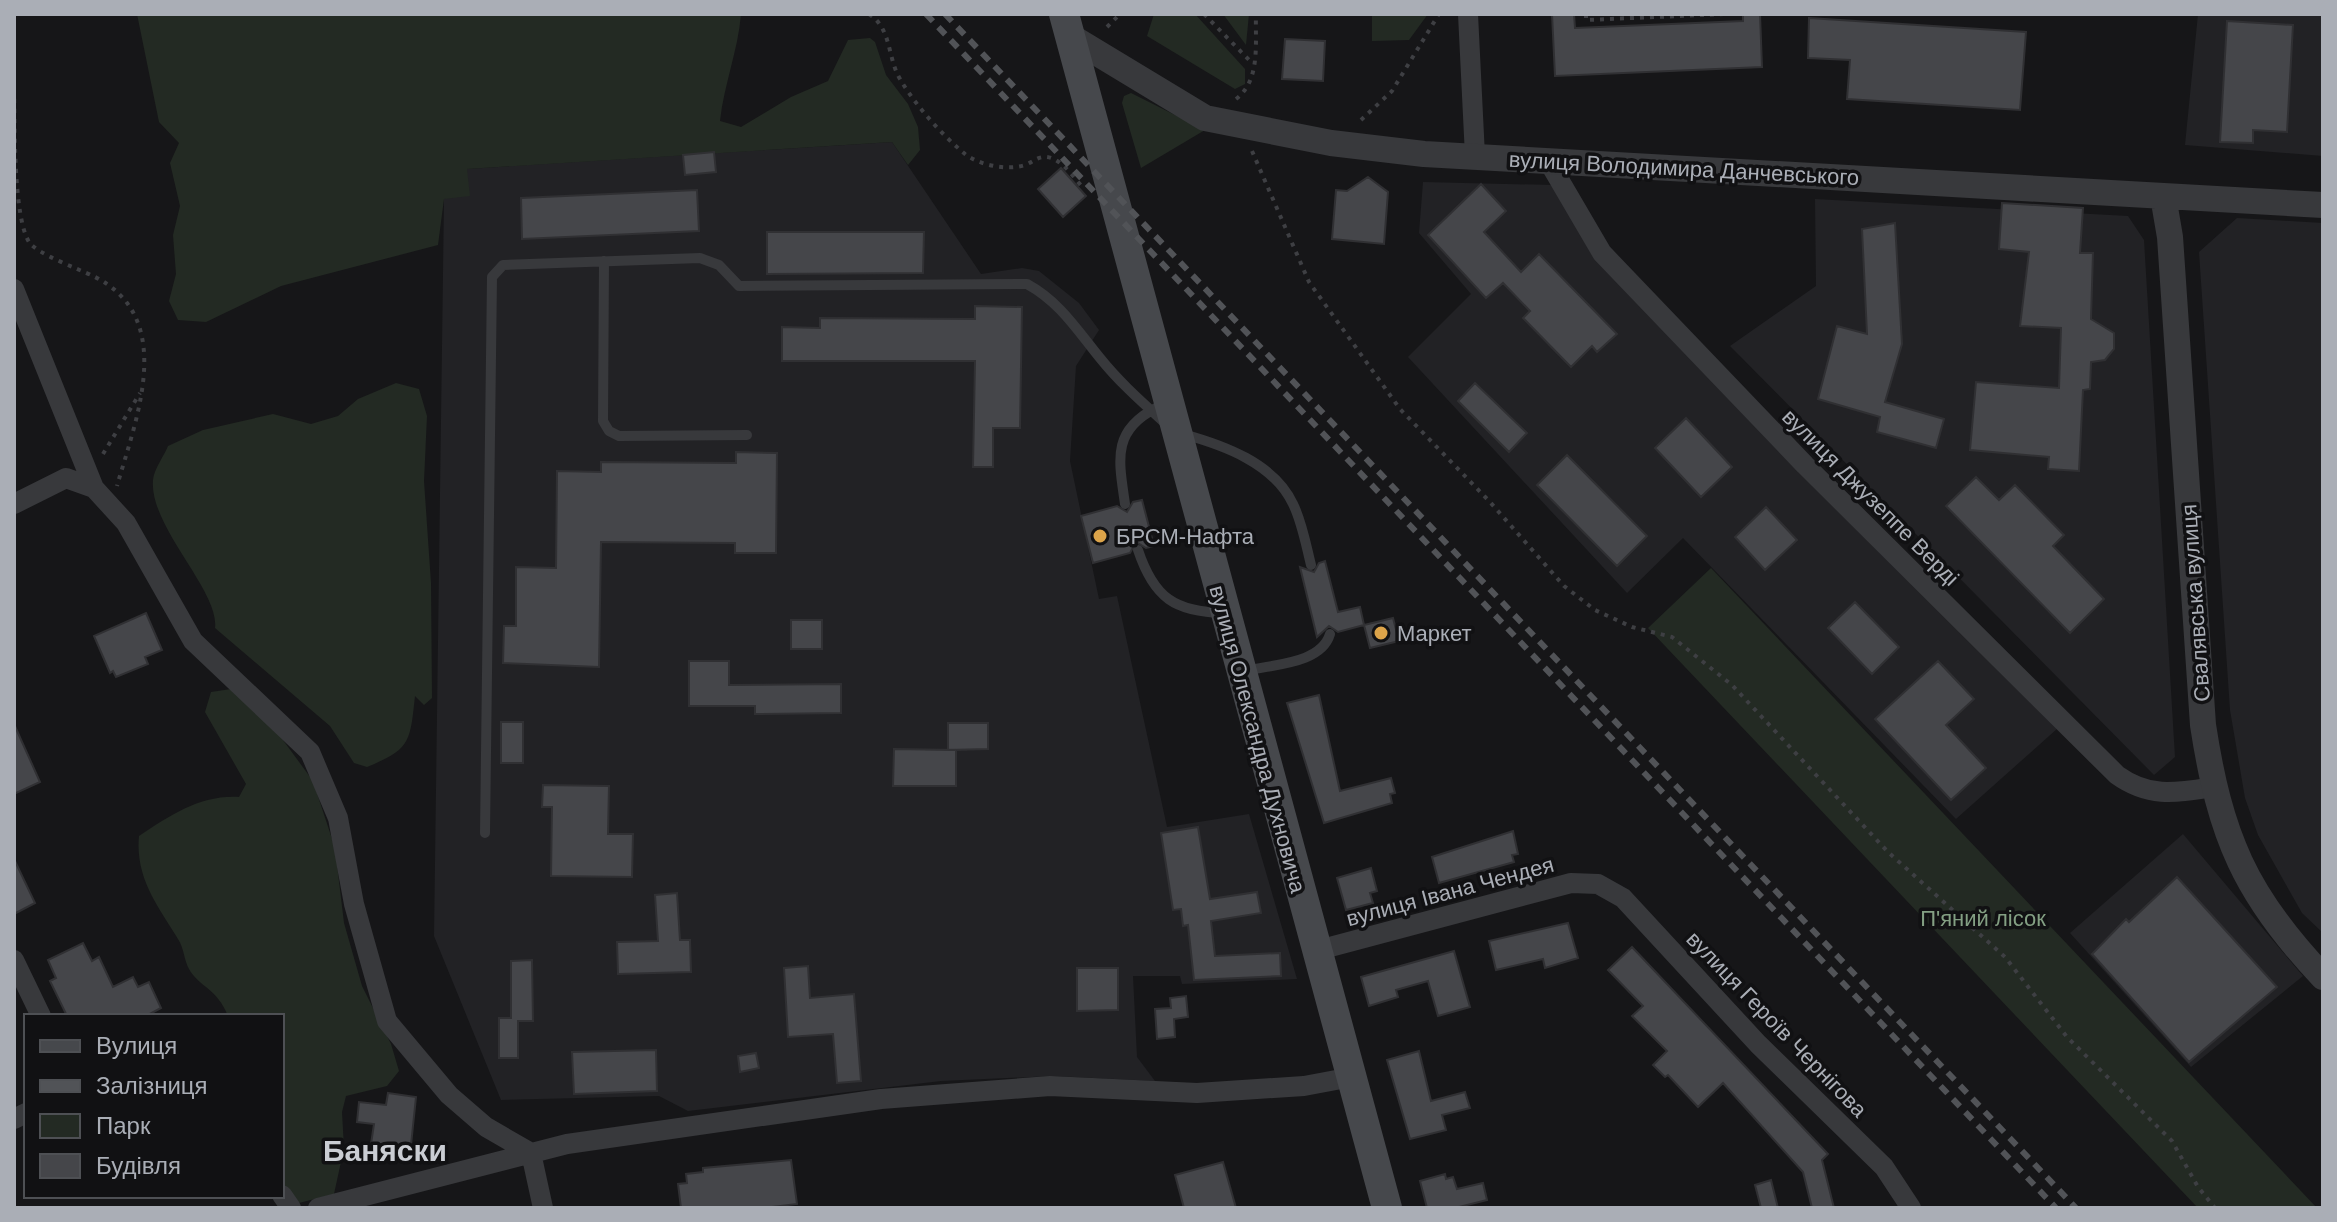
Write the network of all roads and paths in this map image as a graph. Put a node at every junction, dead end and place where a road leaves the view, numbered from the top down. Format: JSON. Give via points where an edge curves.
{"nodes":[{"id":1,"x":869,"y":14,"type":"edge"},
{"id":2,"x":1120,"y":14,"type":"edge"},
{"id":3,"x":1204,"y":14,"type":"edge"},
{"id":4,"x":1256,"y":14,"type":"edge"},
{"id":5,"x":1439,"y":14,"type":"edge"},
{"id":6,"x":1468,"y":14,"type":"edge"},
{"id":7,"x":1586,"y":14,"type":"edge"},
{"id":8,"x":1725,"y":14,"type":"edge"},
{"id":9,"x":1067,"y":26,"type":"edge"},
{"id":10,"x":1107,"y":27,"type":"dead end"},
{"id":11,"x":1254,"y":65,"type":"junction"},
{"id":12,"x":14,"y":89,"type":"edge"},
{"id":13,"x":1236,"y":99,"type":"dead end"},
{"id":14,"x":1361,"y":120,"type":"dead end"},
{"id":15,"x":1249,"y":145,"type":"dead end"},
{"id":16,"x":1475,"y":156,"type":"junction"},
{"id":17,"x":1547,"y":159,"type":"junction"},
{"id":18,"x":1092,"y":196,"type":"dead end"},
{"id":19,"x":2163,"y":196,"type":"junction"},
{"id":20,"x":2323,"y":205,"type":"edge"},
{"id":21,"x":604,"y":261,"type":"junction"},
{"id":22,"x":14,"y":289,"type":"edge"},
{"id":23,"x":142,"y":390,"type":"junction"},
{"id":24,"x":1160,"y":406,"type":"junction"},
{"id":25,"x":1176,"y":432,"type":"junction"},
{"id":26,"x":747,"y":435,"type":"dead end"},
{"id":27,"x":92,"y":482,"type":"junction"},
{"id":28,"x":14,"y":504,"type":"edge"},
{"id":29,"x":1125,"y":504,"type":"dead end"},
{"id":30,"x":116,"y":512,"type":"junction"},
{"id":31,"x":1138,"y":550,"type":"dead end"},
{"id":32,"x":1311,"y":565,"type":"dead end"},
{"id":33,"x":1225,"y":613,"type":"junction"},
{"id":34,"x":1330,"y":634,"type":"dead end"},
{"id":35,"x":1240,"y":672,"type":"junction"},
{"id":36,"x":2213,"y":787,"type":"junction"},
{"id":37,"x":485,"y":833,"type":"dead end"},
{"id":38,"x":1598,"y":884,"type":"joint"},
{"id":39,"x":1315,"y":951,"type":"junction"},
{"id":40,"x":14,"y":960,"type":"edge"},
{"id":41,"x":2323,"y":977,"type":"edge"},
{"id":42,"x":40,"y":1014,"type":"edge"},
{"id":43,"x":1352,"y":1077,"type":"junction"},
{"id":44,"x":531,"y":1153,"type":"junction"},
{"id":45,"x":318,"y":1208,"type":"edge"},
{"id":46,"x":543,"y":1208,"type":"edge"},
{"id":47,"x":1387,"y":1208,"type":"edge"},
{"id":48,"x":1911,"y":1208,"type":"edge"},
{"id":49,"x":2215,"y":1208,"type":"edge"}],
"edges":[{"from":1,"to":18,"type":"path","via":[[887,37],[900,79],[938,129],[969,157],[1000,167],[1049,157]]},
{"from":2,"to":10,"type":"path"},
{"from":3,"to":11,"type":"path"},
{"from":4,"to":11,"type":"path"},
{"from":5,"to":14,"type":"path","via":[[1392,91]]},
{"from":6,"to":16,"type":"street"},
{"from":7,"to":8,"type":"path","via":[[1586,20]]},
{"from":9,"to":16,"type":"street","name":"вулиця Володимира Данчевського","via":[[1205,118],[1331,143]]},
{"from":9,"to":24,"type":"main road","name":"вулиця Олександра Духновича"},
{"from":11,"to":13,"type":"path","via":[[1249,89]]},
{"from":12,"to":23,"type":"path","via":[[24,231],[31,245],[105,282],[132,311],[147,350]]},
{"from":15,"to":49,"type":"path","via":[[1309,282],[1400,409],[1564,586],[1595,610],[1672,637],[1732,685],[1897,861],[2005,957],[2067,1037],[2172,1141]]},
{"from":16,"to":17,"type":"street","name":"вулиця Володимира Данчевського"},
{"from":17,"to":19,"type":"street","name":"вулиця Володимира Данчевського"},
{"from":17,"to":36,"type":"street","name":"вулиця Джузеппе Верді","via":[[1602,253],[1805,465],[2117,775],[2163,794]]},
{"from":19,"to":20,"type":"street","name":"вулиця Володимира Данчевського"},
{"from":19,"to":36,"type":"street","name":"Свалявська вулиця","via":[[2203,725]]},
{"from":21,"to":24,"type":"lane","via":[[700,258],[719,265],[739,286],[1027,284],[1064,312],[1109,368]]},
{"from":21,"to":26,"type":"lane","via":[[603,421],[609,431],[619,436]]},
{"from":21,"to":37,"type":"lane","via":[[503,265],[492,277]]},
{"from":22,"to":27,"type":"street"},
{"from":23,"to":27,"type":"path"},
{"from":23,"to":30,"type":"path","via":[[114,496]]},
{"from":24,"to":25,"type":"main road","name":"вулиця Олександра Духновича"},
{"from":24,"to":29,"type":"lane","via":[[1127,429],[1121,449]]},
{"from":25,"to":32,"type":"lane","via":[[1256,463],[1277,482],[1293,503]]},
{"from":25,"to":33,"type":"main road","name":"вулиця Олександра Духновича"},
{"from":27,"to":28,"type":"street","via":[[66,478]]},
{"from":27,"to":30,"type":"street"},
{"from":30,"to":44,"type":"street","via":[[193,641],[310,752],[338,818],[354,904],[387,1021],[449,1095],[486,1127]]},
{"from":31,"to":33,"type":"lane","via":[[1155,588],[1171,602],[1196,612]]},
{"from":33,"to":35,"type":"main road","name":"вулиця Олександра Духновича"},
{"from":34,"to":35,"type":"lane","via":[[1324,649],[1313,655]]},
{"from":35,"to":39,"type":"main road","name":"вулиця Олександра Духновича"},
{"from":36,"to":41,"type":"street","name":"Свалявська вулиця","via":[[2244,873],[2269,915]]},
{"from":38,"to":39,"type":"street","name":"вулиця Івана Чендея","via":[[1571,883]]},
{"from":38,"to":48,"type":"street","name":"вулиця Героїв Чернігова","via":[[1623,898],[1758,1044],[1884,1167]]},
{"from":39,"to":43,"type":"main road","name":"вулиця Олександра Духновича"},
{"from":40,"to":42,"type":"street"},
{"from":43,"to":44,"type":"street","via":[[1197,1093],[1050,1086],[967,1090],[704,1123]]},
{"from":43,"to":47,"type":"main road","name":"вулиця Олександра Духновича"},
{"from":44,"to":45,"type":"street"},
{"from":44,"to":46,"type":"street"}]}
